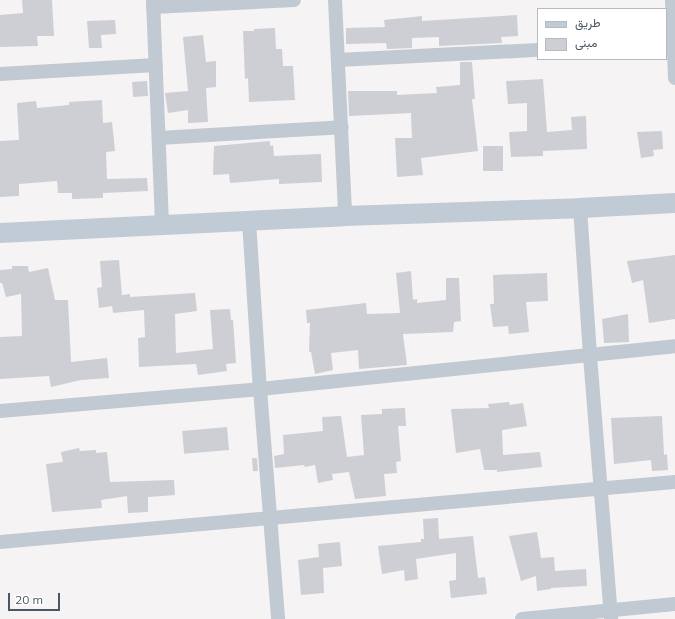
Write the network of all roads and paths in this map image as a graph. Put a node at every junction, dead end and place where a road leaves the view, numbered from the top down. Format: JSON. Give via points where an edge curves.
{"nodes":[{"id":1,"x":294,"y":0,"type":"edge"},
{"id":2,"x":335,"y":0,"type":"edge"},
{"id":3,"x":672,"y":0,"type":"edge"},
{"id":4,"x":153,"y":4,"type":"edge"},
{"id":5,"x":672,"y":44,"type":"edge"},
{"id":6,"x":537,"y":50,"type":"edge"},
{"id":7,"x":338,"y":60,"type":"junction"},
{"id":8,"x":156,"y":65,"type":"junction"},
{"id":9,"x":0,"y":74,"type":"edge"},
{"id":10,"x":675,"y":78,"type":"edge"},
{"id":11,"x":342,"y":126,"type":"junction"},
{"id":12,"x":159,"y":138,"type":"junction"},
{"id":13,"x":675,"y":203,"type":"edge"},
{"id":14,"x":580,"y":208,"type":"junction"},
{"id":15,"x":345,"y":216,"type":"junction"},
{"id":16,"x":249,"y":221,"type":"junction"},
{"id":17,"x":162,"y":226,"type":"junction"},
{"id":18,"x":0,"y":232,"type":"edge"},
{"id":19,"x":675,"y":346,"type":"edge"},
{"id":20,"x":590,"y":356,"type":"junction"},
{"id":21,"x":260,"y":388,"type":"junction"},
{"id":22,"x":0,"y":411,"type":"edge"},
{"id":23,"x":675,"y":482,"type":"edge"},
{"id":24,"x":600,"y":490,"type":"junction"},
{"id":25,"x":271,"y":519,"type":"junction"},
{"id":26,"x":0,"y":542,"type":"edge"},
{"id":27,"x":675,"y":604,"type":"edge"},
{"id":28,"x":611,"y":614,"type":"edge"},
{"id":29,"x":278,"y":619,"type":"edge"},
{"id":30,"x":522,"y":619,"type":"edge"}],
"edges":[{"from":1,"to":4,"type":"street"},
{"from":2,"to":7,"type":"street"},
{"from":3,"to":5,"type":"street"},
{"from":4,"to":8,"type":"street"},
{"from":5,"to":10,"type":"street"},
{"from":6,"to":7,"type":"street"},
{"from":7,"to":11,"type":"street"},
{"from":8,"to":9,"type":"street"},
{"from":8,"to":12,"type":"street"},
{"from":11,"to":12,"type":"street"},
{"from":11,"to":15,"type":"street"},
{"from":12,"to":17,"type":"street"},
{"from":13,"to":14,"type":"street"},
{"from":14,"to":15,"type":"street"},
{"from":14,"to":20,"type":"street"},
{"from":15,"to":16,"type":"street"},
{"from":16,"to":17,"type":"street"},
{"from":16,"to":21,"type":"street"},
{"from":17,"to":18,"type":"street"},
{"from":19,"to":20,"type":"street"},
{"from":20,"to":21,"type":"street"},
{"from":20,"to":24,"type":"street"},
{"from":21,"to":22,"type":"street"},
{"from":21,"to":25,"type":"street"},
{"from":23,"to":24,"type":"street"},
{"from":24,"to":25,"type":"street"},
{"from":24,"to":28,"type":"street"},
{"from":25,"to":26,"type":"street"},
{"from":25,"to":29,"type":"street"},
{"from":27,"to":28,"type":"street"},
{"from":28,"to":30,"type":"street"}]}
